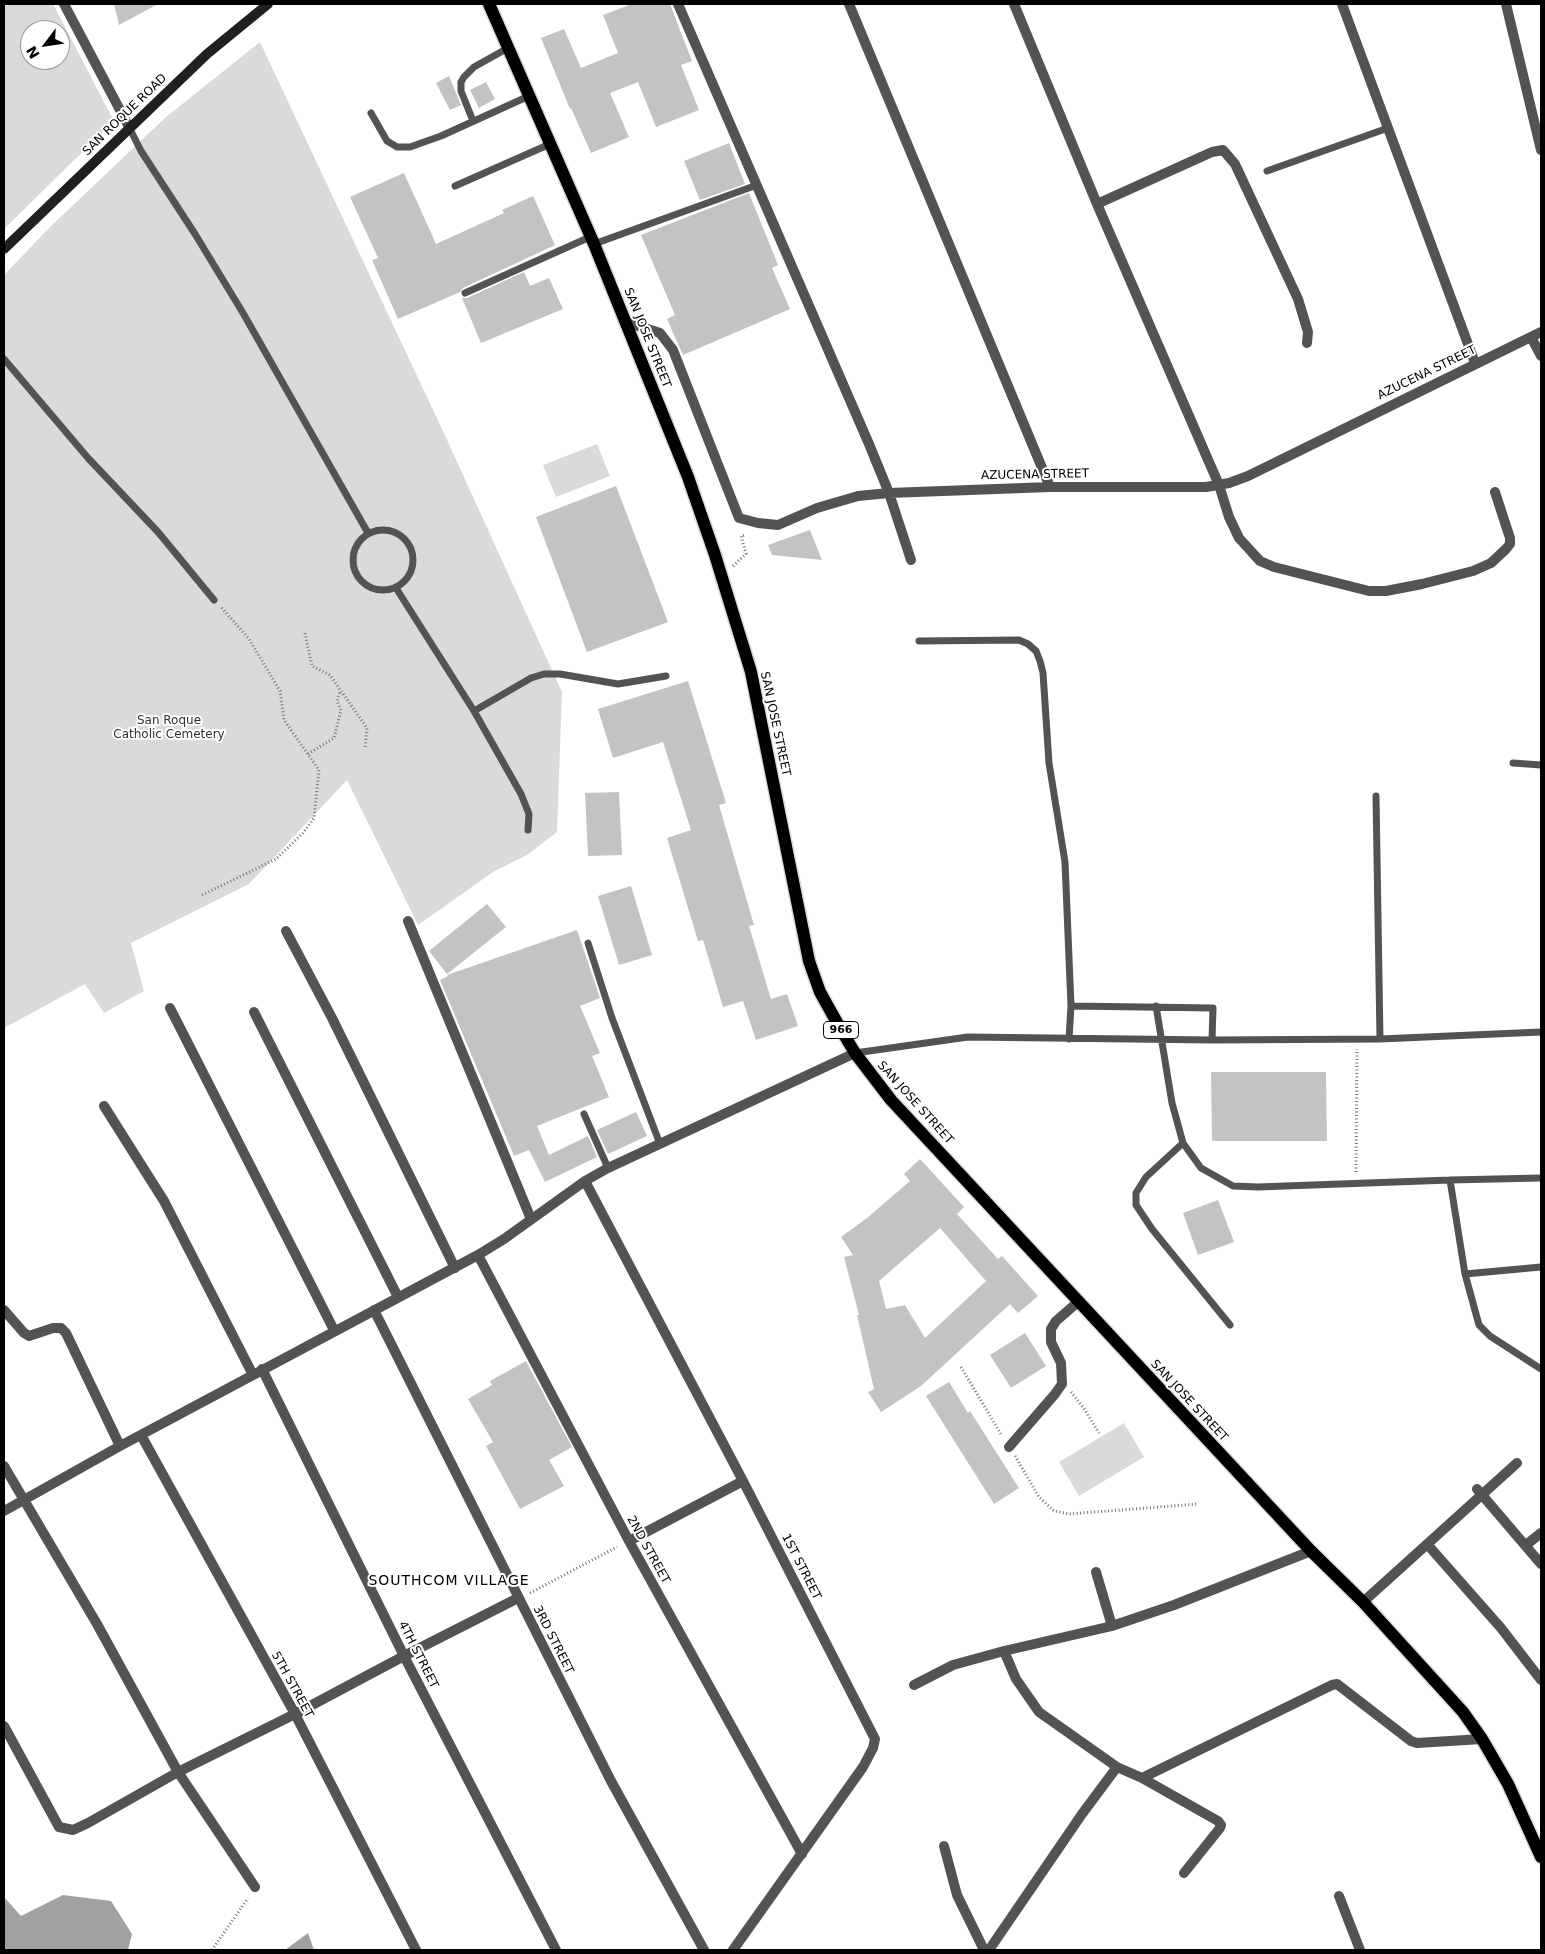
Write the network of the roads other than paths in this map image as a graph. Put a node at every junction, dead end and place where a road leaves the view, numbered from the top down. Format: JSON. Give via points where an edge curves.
{"nodes":[{"id":1,"x":64,"y":4,"type":"edge"},
{"id":2,"x":268,"y":4,"type":"edge"},
{"id":3,"x":488,"y":4,"type":"edge"},
{"id":4,"x":678,"y":4,"type":"edge"},
{"id":5,"x":849,"y":4,"type":"edge"},
{"id":6,"x":1014,"y":4,"type":"edge"},
{"id":7,"x":1342,"y":4,"type":"edge"},
{"id":8,"x":1506,"y":4,"type":"edge"},
{"id":9,"x":508,"y":48,"type":"junction"},
{"id":10,"x":529,"y":96,"type":"junction"},
{"id":11,"x":370,"y":113,"type":"dead end"},
{"id":12,"x":472,"y":121,"type":"junction"},
{"id":13,"x":129,"y":128,"type":"junction"},
{"id":14,"x":1388,"y":128,"type":"junction"},
{"id":15,"x":550,"y":144,"type":"junction"},
{"id":16,"x":1541,"y":150,"type":"edge"},
{"id":17,"x":1267,"y":171,"type":"dead end"},
{"id":18,"x":757,"y":185,"type":"junction"},
{"id":19,"x":455,"y":186,"type":"dead end"},
{"id":20,"x":1097,"y":204,"type":"junction"},
{"id":21,"x":592,"y":241,"type":"junction"},
{"id":22,"x":4,"y":249,"type":"edge"},
{"id":23,"x":464,"y":293,"type":"dead end"},
{"id":24,"x":626,"y":322,"type":"junction"},
{"id":25,"x":1541,"y":332,"type":"edge"},
{"id":26,"x":1531,"y":337,"type":"junction"},
{"id":27,"x":1307,"y":343,"type":"dead end"},
{"id":28,"x":1541,"y":356,"type":"edge"},
{"id":29,"x":4,"y":359,"type":"edge"},
{"id":30,"x":1476,"y":364,"type":"junction"},
{"id":31,"x":1219,"y":485,"type":"junction"},
{"id":32,"x":1050,"y":487,"type":"junction"},
{"id":33,"x":889,"y":492,"type":"junction"},
{"id":34,"x":1495,"y":492,"type":"dead end"},
{"id":35,"x":368,"y":533,"type":"junction"},
{"id":36,"x":911,"y":560,"type":"dead end"},
{"id":37,"x":396,"y":588,"type":"junction"},
{"id":38,"x":214,"y":600,"type":"road end"},
{"id":39,"x":919,"y":642,"type":"dead end"},
{"id":40,"x":666,"y":676,"type":"dead end"},
{"id":41,"x":474,"y":711,"type":"junction"},
{"id":42,"x":1513,"y":763,"type":"dead end"},
{"id":43,"x":1541,"y":765,"type":"edge"},
{"id":44,"x":1376,"y":796,"type":"dead end"},
{"id":45,"x":528,"y":830,"type":"dead end"},
{"id":46,"x":408,"y":921,"type":"dead end"},
{"id":47,"x":286,"y":931,"type":"dead end"},
{"id":48,"x":588,"y":943,"type":"dead end"},
{"id":49,"x":1070,"y":1006,"type":"junction"},
{"id":50,"x":1156,"y":1006,"type":"junction"},
{"id":51,"x":170,"y":1008,"type":"dead end"},
{"id":52,"x":254,"y":1012,"type":"dead end"},
{"id":53,"x":1541,"y":1032,"type":"edge"},
{"id":54,"x":1069,"y":1038,"type":"junction"},
{"id":55,"x":1380,"y":1039,"type":"junction"},
{"id":56,"x":1160,"y":1040,"type":"junction"},
{"id":57,"x":1212,"y":1040,"type":"junction"},
{"id":58,"x":855,"y":1052,"type":"junction"},
{"id":59,"x":104,"y":1106,"type":"dead end"},
{"id":60,"x":584,"y":1114,"type":"dead end"},
{"id":61,"x":1183,"y":1143,"type":"junction"},
{"id":62,"x":660,"y":1144,"type":"junction"},
{"id":63,"x":608,"y":1168,"type":"junction"},
{"id":64,"x":1541,"y":1178,"type":"edge"},
{"id":65,"x":1450,"y":1180,"type":"junction"},
{"id":66,"x":585,"y":1181,"type":"junction"},
{"id":67,"x":531,"y":1220,"type":"junction"},
{"id":68,"x":478,"y":1255,"type":"junction"},
{"id":69,"x":1541,"y":1267,"type":"edge"},
{"id":70,"x":455,"y":1268,"type":"junction"},
{"id":71,"x":1465,"y":1274,"type":"junction"},
{"id":72,"x":398,"y":1297,"type":"junction"},
{"id":73,"x":1078,"y":1302,"type":"junction"},
{"id":74,"x":4,"y":1310,"type":"edge"},
{"id":75,"x":374,"y":1310,"type":"junction"},
{"id":76,"x":1230,"y":1325,"type":"dead end"},
{"id":77,"x":334,"y":1330,"type":"junction"},
{"id":78,"x":1541,"y":1369,"type":"edge"},
{"id":79,"x":258,"y":1372,"type":"junction"},
{"id":80,"x":140,"y":1435,"type":"junction"},
{"id":81,"x":120,"y":1446,"type":"junction"},
{"id":82,"x":1009,"y":1447,"type":"road end"},
{"id":83,"x":1516,"y":1464,"type":"dead end"},
{"id":84,"x":4,"y":1466,"type":"edge"},
{"id":85,"x":743,"y":1481,"type":"junction"},
{"id":86,"x":1479,"y":1492,"type":"junction"},
{"id":87,"x":24,"y":1501,"type":"junction"},
{"id":88,"x":4,"y":1511,"type":"edge"},
{"id":89,"x":1541,"y":1533,"type":"edge"},
{"id":90,"x":629,"y":1541,"type":"junction"},
{"id":91,"x":1427,"y":1544,"type":"junction"},
{"id":92,"x":1526,"y":1545,"type":"junction"},
{"id":93,"x":1310,"y":1551,"type":"junction"},
{"id":94,"x":1541,"y":1564,"type":"edge"},
{"id":95,"x":1096,"y":1572,"type":"dead end"},
{"id":96,"x":518,"y":1598,"type":"junction"},
{"id":97,"x":1363,"y":1602,"type":"junction"},
{"id":98,"x":1112,"y":1626,"type":"junction"},
{"id":99,"x":1004,"y":1652,"type":"junction"},
{"id":100,"x":404,"y":1656,"type":"junction"},
{"id":101,"x":1541,"y":1680,"type":"edge"},
{"id":102,"x":914,"y":1686,"type":"dead end"},
{"id":103,"x":295,"y":1714,"type":"junction"},
{"id":104,"x":4,"y":1726,"type":"edge"},
{"id":105,"x":1482,"y":1739,"type":"junction"},
{"id":106,"x":1117,"y":1768,"type":"junction"},
{"id":107,"x":178,"y":1772,"type":"junction"},
{"id":108,"x":1142,"y":1778,"type":"junction"},
{"id":109,"x":944,"y":1846,"type":"dead end"},
{"id":110,"x":802,"y":1854,"type":"junction"},
{"id":111,"x":1541,"y":1857,"type":"edge"},
{"id":112,"x":1184,"y":1873,"type":"dead end"},
{"id":113,"x":255,"y":1887,"type":"road end"},
{"id":114,"x":1339,"y":1896,"type":"dead end"},
{"id":115,"x":416,"y":1950,"type":"edge"},
{"id":116,"x":556,"y":1950,"type":"edge"},
{"id":117,"x":704,"y":1950,"type":"edge"},
{"id":118,"x":733,"y":1950,"type":"edge"},
{"id":119,"x":984,"y":1950,"type":"edge"},
{"id":120,"x":989,"y":1950,"type":"edge"},
{"id":121,"x":1360,"y":1950,"type":"edge"}],
"edges":[{"from":1,"to":13,"type":"street"},
{"from":2,"to":13,"type":"main road","name":"SAN ROQUE ROAD","via":[[207,54]]},
{"from":3,"to":9,"type":"main road","name":"SAN JOSE STREET","number":"966"},
{"from":4,"to":18,"type":"street"},
{"from":5,"to":32,"type":"street"},
{"from":6,"to":20,"type":"street"},
{"from":7,"to":14,"type":"street"},
{"from":8,"to":16,"type":"street"},
{"from":9,"to":10,"type":"main road","name":"SAN JOSE STREET","number":"966"},
{"from":9,"to":12,"type":"lane","via":[[474,67],[461,82]]},
{"from":10,"to":12,"type":"lane"},
{"from":10,"to":15,"type":"main road","name":"SAN JOSE STREET","number":"966"},
{"from":11,"to":12,"type":"lane","via":[[387,141],[397,147],[428,142]]},
{"from":13,"to":22,"type":"main road","name":"SAN ROQUE ROAD"},
{"from":13,"to":35,"type":"lane","via":[[243,313]]},
{"from":14,"to":17,"type":"lane"},
{"from":14,"to":30,"type":"street"},
{"from":15,"to":19,"type":"lane"},
{"from":15,"to":21,"type":"main road","name":"SAN JOSE STREET","number":"966"},
{"from":18,"to":21,"type":"lane"},
{"from":18,"to":33,"type":"street"},
{"from":20,"to":27,"type":"street","via":[[1223,150],[1235,164],[1298,299],[1308,332]]},
{"from":20,"to":31,"type":"street"},
{"from":21,"to":23,"type":"lane"},
{"from":21,"to":24,"type":"main road","name":"SAN JOSE STREET","number":"966"},
{"from":24,"to":33,"type":"street","name":"AZUCENA STREET","via":[[660,333],[673,350],[739,518],[778,525],[817,508],[858,496]]},
{"from":24,"to":58,"type":"main road","name":"SAN JOSE STREET","number":"966","via":[[688,477],[751,672],[809,961],[820,992]]},
{"from":25,"to":26,"type":"street","name":"AZUCENA STREET"},
{"from":26,"to":28,"type":"street"},
{"from":26,"to":30,"type":"street","name":"AZUCENA STREET"},
{"from":29,"to":38,"type":"lane"},
{"from":30,"to":31,"type":"street","name":"AZUCENA STREET","via":[[1248,476]]},
{"from":31,"to":32,"type":"street","name":"AZUCENA STREET"},
{"from":31,"to":34,"type":"street","via":[[1239,538],[1260,561],[1369,591],[1422,584],[1473,571],[1490,563],[1510,544]]},
{"from":32,"to":33,"type":"street","name":"AZUCENA STREET"},
{"from":33,"to":36,"type":"street"},
{"from":35,"to":37,"type":"lane","via":[[352,554],[353,568],[359,580],[370,588],[384,591]]},
{"from":35,"to":37,"type":"lane","via":[[381,529],[406,540],[412,552],[413,566],[407,579]]},
{"from":37,"to":41,"type":"lane"},
{"from":39,"to":49,"type":"lane","via":[[1019,640],[1036,650],[1043,673],[1050,772],[1065,862]]},
{"from":40,"to":41,"type":"lane","via":[[618,684],[544,674],[531,678]]},
{"from":41,"to":45,"type":"lane","via":[[521,794],[529,814]]},
{"from":42,"to":43,"type":"lane"},
{"from":44,"to":55,"type":"lane"},
{"from":46,"to":67,"type":"street"},
{"from":47,"to":70,"type":"street"},
{"from":48,"to":62,"type":"lane","via":[[612,1018]]},
{"from":49,"to":50,"type":"lane"},
{"from":49,"to":54,"type":"lane"},
{"from":50,"to":56,"type":"lane"},
{"from":50,"to":57,"type":"lane","via":[[1212,1008]]},
{"from":51,"to":77,"type":"street"},
{"from":52,"to":72,"type":"street"},
{"from":53,"to":55,"type":"lane"},
{"from":54,"to":56,"type":"lane"},
{"from":54,"to":58,"type":"lane","via":[[968,1037]]},
{"from":55,"to":57,"type":"lane"},
{"from":56,"to":57,"type":"lane"},
{"from":56,"to":61,"type":"lane","via":[[1176,1124]]},
{"from":58,"to":62,"type":"street"},
{"from":58,"to":73,"type":"main road","name":"SAN JOSE STREET","number":"966","via":[[891,1100]]},
{"from":59,"to":79,"type":"street","name":"4TH STREET","via":[[164,1201]]},
{"from":60,"to":63,"type":"lane"},
{"from":61,"to":65,"type":"lane","via":[[1201,1168],[1233,1186]]},
{"from":61,"to":76,"type":"lane","via":[[1146,1177],[1136,1193],[1136,1205]]},
{"from":62,"to":63,"type":"street"},
{"from":63,"to":66,"type":"street"},
{"from":64,"to":65,"type":"lane"},
{"from":65,"to":71,"type":"lane"},
{"from":66,"to":67,"type":"street"},
{"from":66,"to":85,"type":"street","name":"1ST STREET"},
{"from":67,"to":68,"type":"street"},
{"from":68,"to":70,"type":"street"},
{"from":68,"to":90,"type":"street","name":"2ND STREET"},
{"from":69,"to":71,"type":"lane"},
{"from":70,"to":72,"type":"street"},
{"from":71,"to":78,"type":"lane","via":[[1479,1325],[1490,1336]]},
{"from":72,"to":75,"type":"street"},
{"from":73,"to":82,"type":"street","via":[[1052,1328],[1051,1342],[1061,1363],[1062,1384]]},
{"from":73,"to":93,"type":"main road","name":"SAN JOSE STREET","number":"966"},
{"from":74,"to":81,"type":"street","via":[[30,1336],[53,1328],[61,1328],[66,1333]]},
{"from":75,"to":77,"type":"street"},
{"from":75,"to":96,"type":"street","name":"3RD STREET"},
{"from":77,"to":79,"type":"street"},
{"from":79,"to":80,"type":"street"},
{"from":79,"to":100,"type":"street","name":"4TH STREET"},
{"from":80,"to":81,"type":"street"},
{"from":80,"to":103,"type":"street","name":"5TH STREET"},
{"from":81,"to":87,"type":"street"},
{"from":83,"to":86,"type":"street"},
{"from":84,"to":87,"type":"street"},
{"from":85,"to":90,"type":"street"},
{"from":85,"to":110,"type":"street","name":"1ST STREET","via":[[875,1739],[863,1766]]},
{"from":86,"to":91,"type":"street"},
{"from":86,"to":92,"type":"street"},
{"from":87,"to":88,"type":"street"},
{"from":87,"to":107,"type":"street","via":[[98,1624]]},
{"from":89,"to":92,"type":"street"},
{"from":90,"to":110,"type":"street","name":"2ND STREET"},
{"from":91,"to":97,"type":"street"},
{"from":91,"to":101,"type":"street","via":[[1501,1628]]},
{"from":92,"to":94,"type":"street"},
{"from":93,"to":97,"type":"main road","name":"SAN JOSE STREET","number":"966"},
{"from":93,"to":98,"type":"street","via":[[1183,1602]]},
{"from":95,"to":98,"type":"street"},
{"from":96,"to":100,"type":"street"},
{"from":96,"to":117,"type":"street","name":"3RD STREET","via":[[611,1781]]},
{"from":97,"to":105,"type":"main road","name":"SAN JOSE STREET","number":"966","via":[[1463,1712]]},
{"from":98,"to":99,"type":"street"},
{"from":99,"to":102,"type":"street","via":[[953,1665]]},
{"from":99,"to":106,"type":"street","via":[[1016,1679],[1039,1712]]},
{"from":100,"to":103,"type":"street"},
{"from":100,"to":116,"type":"street","name":"4TH STREET"},
{"from":103,"to":107,"type":"street"},
{"from":103,"to":115,"type":"street","name":"5TH STREET"},
{"from":104,"to":107,"type":"street","via":[[59,1827],[73,1830]]},
{"from":105,"to":108,"type":"street","via":[[1411,1741],[1337,1684]]},
{"from":105,"to":111,"type":"main road","name":"SAN JOSE STREET","number":"966","via":[[1508,1784]]},
{"from":106,"to":108,"type":"street"},
{"from":106,"to":120,"type":"street"},
{"from":107,"to":113,"type":"street"},
{"from":108,"to":112,"type":"street","via":[[1220,1825]]},
{"from":109,"to":119,"type":"street","via":[[957,1894]]},
{"from":110,"to":118,"type":"street","name":"1ST STREET"},
{"from":114,"to":121,"type":"street"}]}
